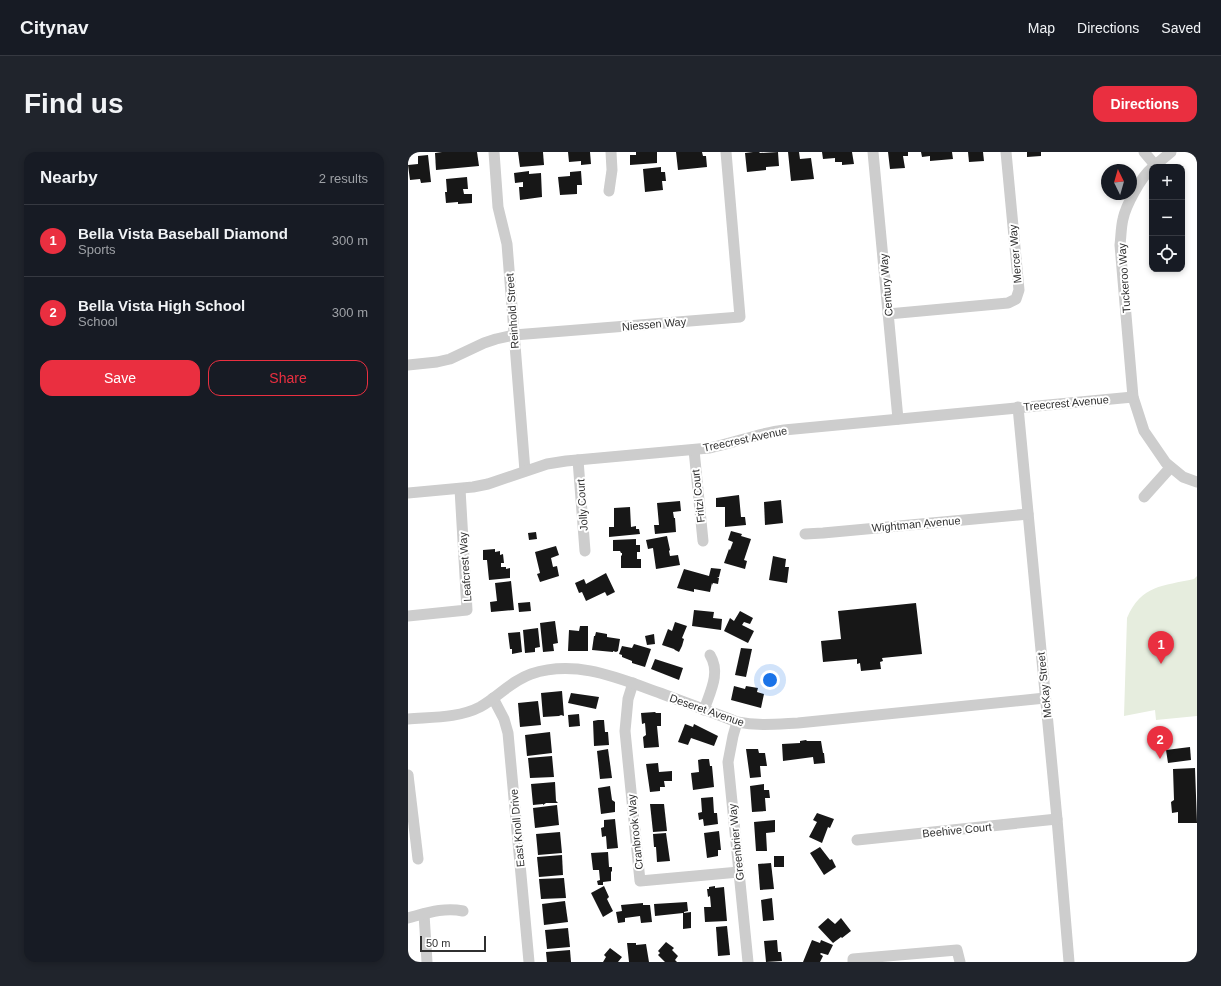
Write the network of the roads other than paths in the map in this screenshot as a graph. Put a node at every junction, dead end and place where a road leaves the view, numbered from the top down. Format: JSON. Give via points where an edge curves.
{"nodes":[{"id":1,"x":494,"y":152,"type":"edge"},
{"id":2,"x":611,"y":152,"type":"edge"},
{"id":3,"x":726,"y":152,"type":"edge"},
{"id":4,"x":873,"y":152,"type":"edge"},
{"id":5,"x":1006,"y":152,"type":"edge"},
{"id":6,"x":1144,"y":152,"type":"edge"},
{"id":7,"x":1171,"y":152,"type":"edge"},
{"id":8,"x":1152,"y":164,"type":"edge"},
{"id":9,"x":1156,"y":164,"type":"edge"},
{"id":10,"x":1149,"y":172,"type":"edge"},
{"id":11,"x":609,"y":191,"type":"dead end"},
{"id":12,"x":888,"y":314,"type":"junction"},
{"id":13,"x":514,"y":335,"type":"junction"},
{"id":14,"x":408,"y":365,"type":"edge"},
{"id":15,"x":1133,"y":397,"type":"junction"},
{"id":16,"x":1018,"y":407,"type":"junction"},
{"id":17,"x":898,"y":419,"type":"junction"},
{"id":18,"x":694,"y":450,"type":"junction"},
{"id":19,"x":578,"y":460,"type":"junction"},
{"id":20,"x":1170,"y":468,"type":"junction"},
{"id":21,"x":525,"y":471,"type":"junction"},
{"id":22,"x":1197,"y":482,"type":"edge"},
{"id":23,"x":460,"y":489,"type":"junction"},
{"id":24,"x":408,"y":493,"type":"edge"},
{"id":25,"x":1144,"y":497,"type":"dead end"},
{"id":26,"x":1028,"y":514,"type":"junction"},
{"id":27,"x":805,"y":534,"type":"dead end"},
{"id":28,"x":703,"y":541,"type":"dead end"},
{"id":29,"x":585,"y":551,"type":"dead end"},
{"id":30,"x":408,"y":616,"type":"edge"},
{"id":31,"x":710,"y":655,"type":"dead end"},
{"id":32,"x":633,"y":683,"type":"junction"},
{"id":33,"x":493,"y":698,"type":"junction"},
{"id":34,"x":1046,"y":698,"type":"junction"},
{"id":35,"x":704,"y":710,"type":"junction"},
{"id":36,"x":408,"y":719,"type":"edge"},
{"id":37,"x":737,"y":722,"type":"junction"},
{"id":38,"x":408,"y":775,"type":"edge"},
{"id":39,"x":1057,"y":819,"type":"junction"},
{"id":40,"x":411,"y":827,"type":"edge"},
{"id":41,"x":857,"y":840,"type":"dead end"},
{"id":42,"x":418,"y":859,"type":"dead end"},
{"id":43,"x":739,"y":872,"type":"junction"},
{"id":44,"x":463,"y":911,"type":"dead end"},
{"id":45,"x":424,"y":914,"type":"junction"},
{"id":46,"x":408,"y":918,"type":"edge"},
{"id":47,"x":427,"y":962,"type":"edge"},
{"id":48,"x":529,"y":962,"type":"edge"},
{"id":49,"x":748,"y":962,"type":"edge"},
{"id":50,"x":852,"y":962,"type":"edge"},
{"id":51,"x":960,"y":962,"type":"edge"},
{"id":52,"x":1069,"y":962,"type":"edge"}],
"edges":[{"from":1,"to":13,"type":"street","name":"Reinhold Street","via":[[498,207],[507,244]]},
{"from":2,"to":11,"type":"street"},
{"from":3,"to":13,"type":"street","name":"Niessen Way","via":[[740,316]]},
{"from":4,"to":12,"type":"street","name":"Century Way"},
{"from":5,"to":12,"type":"street","name":"Mercer Way","via":[[1018,290],[1016,299],[1008,303]]},
{"from":6,"to":8,"type":"street"},
{"from":7,"to":9,"type":"street","name":"Tuckeroo Way"},
{"from":10,"to":15,"type":"street","name":"Tuckeroo Way","via":[[1135,192],[1123,220],[1120,245]]},
{"from":12,"to":17,"type":"street","name":"Century Way"},
{"from":13,"to":14,"type":"street","name":"Niessen Way","via":[[484,343],[450,359]]},
{"from":13,"to":21,"type":"street","name":"Reinhold Street"},
{"from":15,"to":16,"type":"street","name":"Treecrest Avenue"},
{"from":15,"to":20,"type":"street","name":"Tuckeroo Way","via":[[1144,431]]},
{"from":16,"to":17,"type":"street","name":"Treecrest Avenue"},
{"from":16,"to":26,"type":"street","name":"McKay Street"},
{"from":17,"to":18,"type":"street","name":"Treecrest Avenue","via":[[776,431],[731,444]]},
{"from":18,"to":19,"type":"street","name":"Treecrest Avenue"},
{"from":18,"to":28,"type":"street","name":"Fritzi Court"},
{"from":19,"to":21,"type":"street","name":"Treecrest Avenue","via":[[547,464]]},
{"from":19,"to":29,"type":"street","name":"Jolly Court"},
{"from":20,"to":22,"type":"street","via":[[1183,477]]},
{"from":20,"to":25,"type":"street"},
{"from":21,"to":23,"type":"street","name":"Treecrest Avenue","via":[[488,484]]},
{"from":23,"to":24,"type":"street","name":"Treecrest Avenue"},
{"from":23,"to":30,"type":"street","name":"Leafcrest Way","via":[[467,610]]},
{"from":26,"to":27,"type":"street","name":"Wightman Avenue"},
{"from":26,"to":34,"type":"street","name":"McKay Street"},
{"from":31,"to":35,"type":"street","via":[[716,673]]},
{"from":32,"to":33,"type":"street","name":"Deseret Avenue","via":[[588,670],[559,669],[542,671],[518,679]]},
{"from":32,"to":35,"type":"street","name":"Deseret Avenue"},
{"from":32,"to":43,"type":"street","name":"Cranbrook Way","via":[[628,699],[625,731],[640,881]]},
{"from":33,"to":36,"type":"street","name":"Deseret Avenue","via":[[478,708],[458,714]]},
{"from":33,"to":48,"type":"street","name":"East Knoll Drive","via":[[508,733]]},
{"from":34,"to":37,"type":"street","name":"Deseret Avenue","via":[[774,725]]},
{"from":34,"to":39,"type":"street","name":"McKay Street"},
{"from":35,"to":37,"type":"street","name":"Deseret Avenue"},
{"from":37,"to":43,"type":"street","name":"Greenbrier Way","via":[[728,762]]},
{"from":38,"to":40,"type":"street"},
{"from":39,"to":41,"type":"street","name":"Beehive Court"},
{"from":39,"to":52,"type":"street","name":"McKay Street"},
{"from":40,"to":42,"type":"street"},
{"from":43,"to":49,"type":"street","name":"Greenbrier Way"},
{"from":44,"to":45,"type":"street","via":[[452,908]]},
{"from":45,"to":46,"type":"street"},
{"from":45,"to":47,"type":"street"},
{"from":50,"to":51,"type":"street","via":[[853,959],[957,950]]}]}
